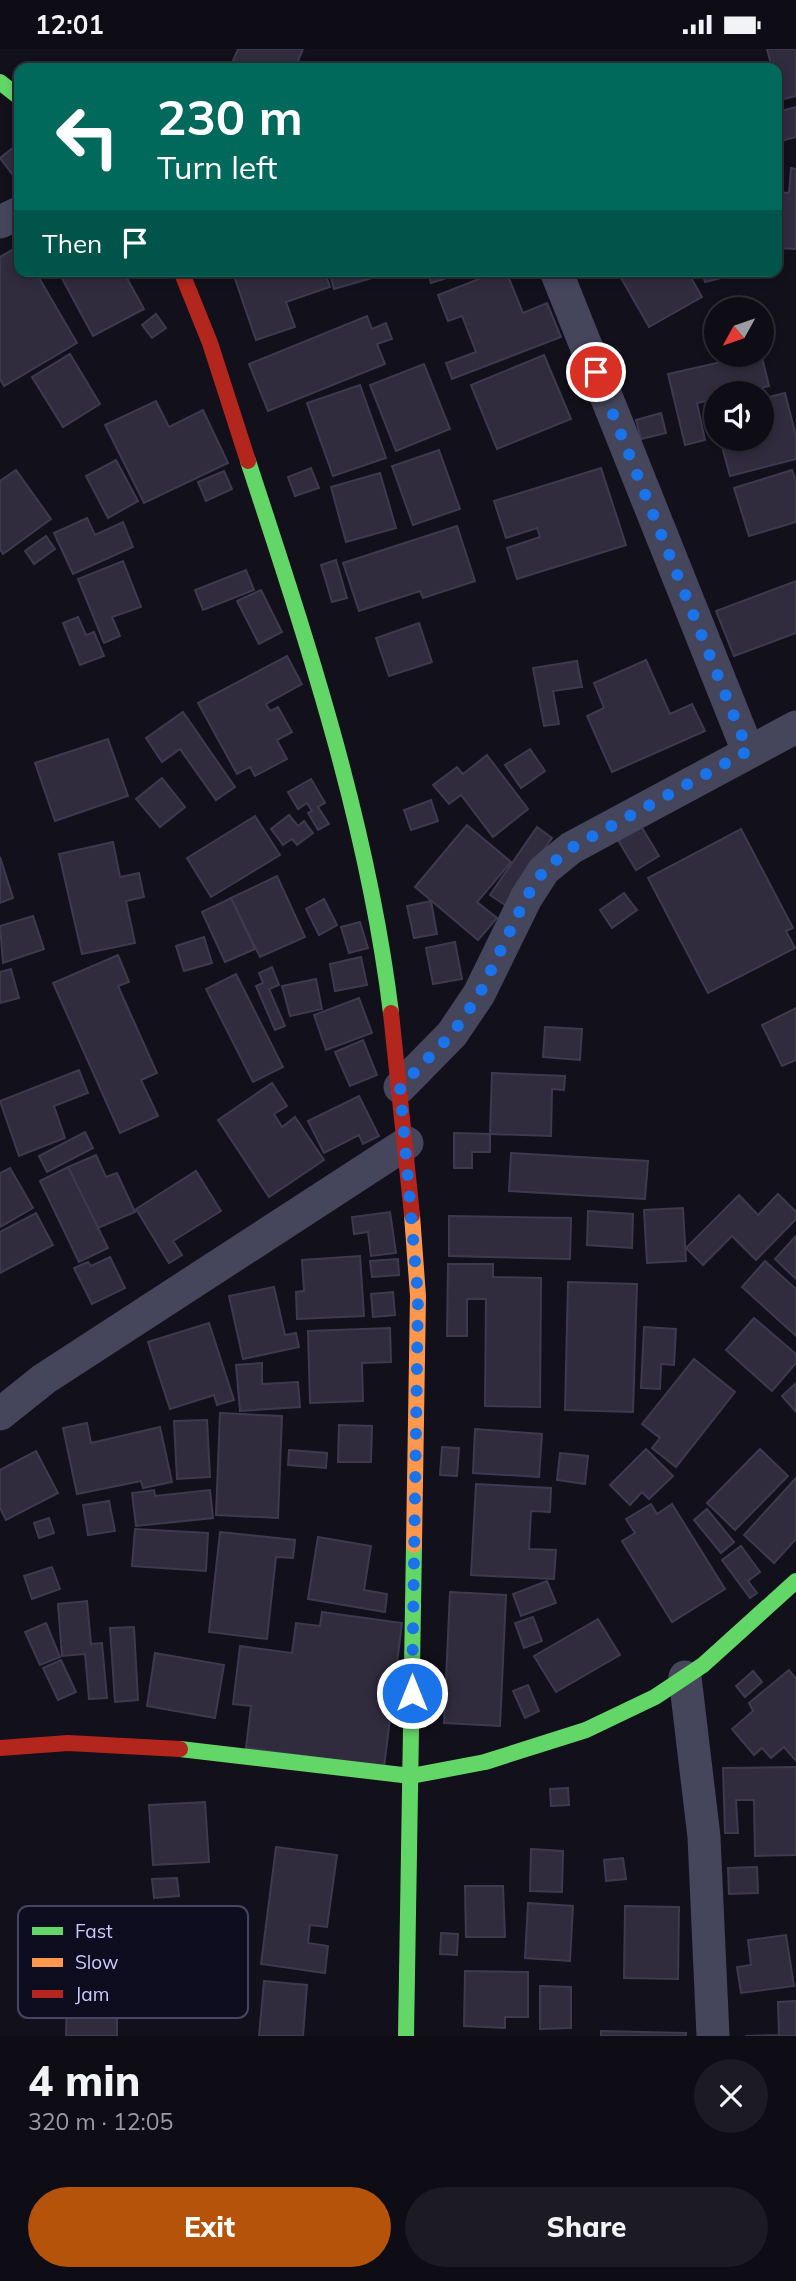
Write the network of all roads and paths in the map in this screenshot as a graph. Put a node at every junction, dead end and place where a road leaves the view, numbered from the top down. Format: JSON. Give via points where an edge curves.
{"nodes":[{"id":1,"x":0,"y":82,"type":"edge"},
{"id":2,"x":14,"y":93,"type":"edge"},
{"id":3,"x":183,"y":277,"type":"edge"},
{"id":4,"x":558,"y":277,"type":"edge"},
{"id":5,"x":796,"y":727,"type":"edge"},
{"id":6,"x":748,"y":751,"type":"junction"},
{"id":7,"x":400,"y":1087,"type":"junction"},
{"id":8,"x":407,"y":1143,"type":"junction"},
{"id":9,"x":0,"y":1413,"type":"edge"},
{"id":10,"x":796,"y":1581,"type":"edge"},
{"id":11,"x":685,"y":1677,"type":"junction"},
{"id":12,"x":0,"y":1748,"type":"edge"},
{"id":13,"x":411,"y":1776,"type":"junction"},
{"id":14,"x":406,"y":2036,"type":"edge"},
{"id":15,"x":713,"y":2036,"type":"edge"}],
"edges":[{"from":1,"to":2,"type":"street"},
{"from":3,"to":7,"type":"street","via":[[210,343],[307,640],[363,853],[385,963]]},
{"from":4,"to":6,"type":"street"},
{"from":5,"to":6,"type":"street"},
{"from":6,"to":7,"type":"street","via":[[571,848],[544,870],[479,995],[452,1034]]},
{"from":7,"to":8,"type":"street"},
{"from":8,"to":9,"type":"street","via":[[44,1379]]},
{"from":8,"to":13,"type":"street","via":[[418,1296]]},
{"from":10,"to":11,"type":"street"},
{"from":11,"to":13,"type":"street","via":[[586,1730],[485,1762]]},
{"from":11,"to":15,"type":"street","via":[[704,1837]]},
{"from":12,"to":13,"type":"street","via":[[68,1743],[142,1745]]},
{"from":13,"to":14,"type":"street"}]}
